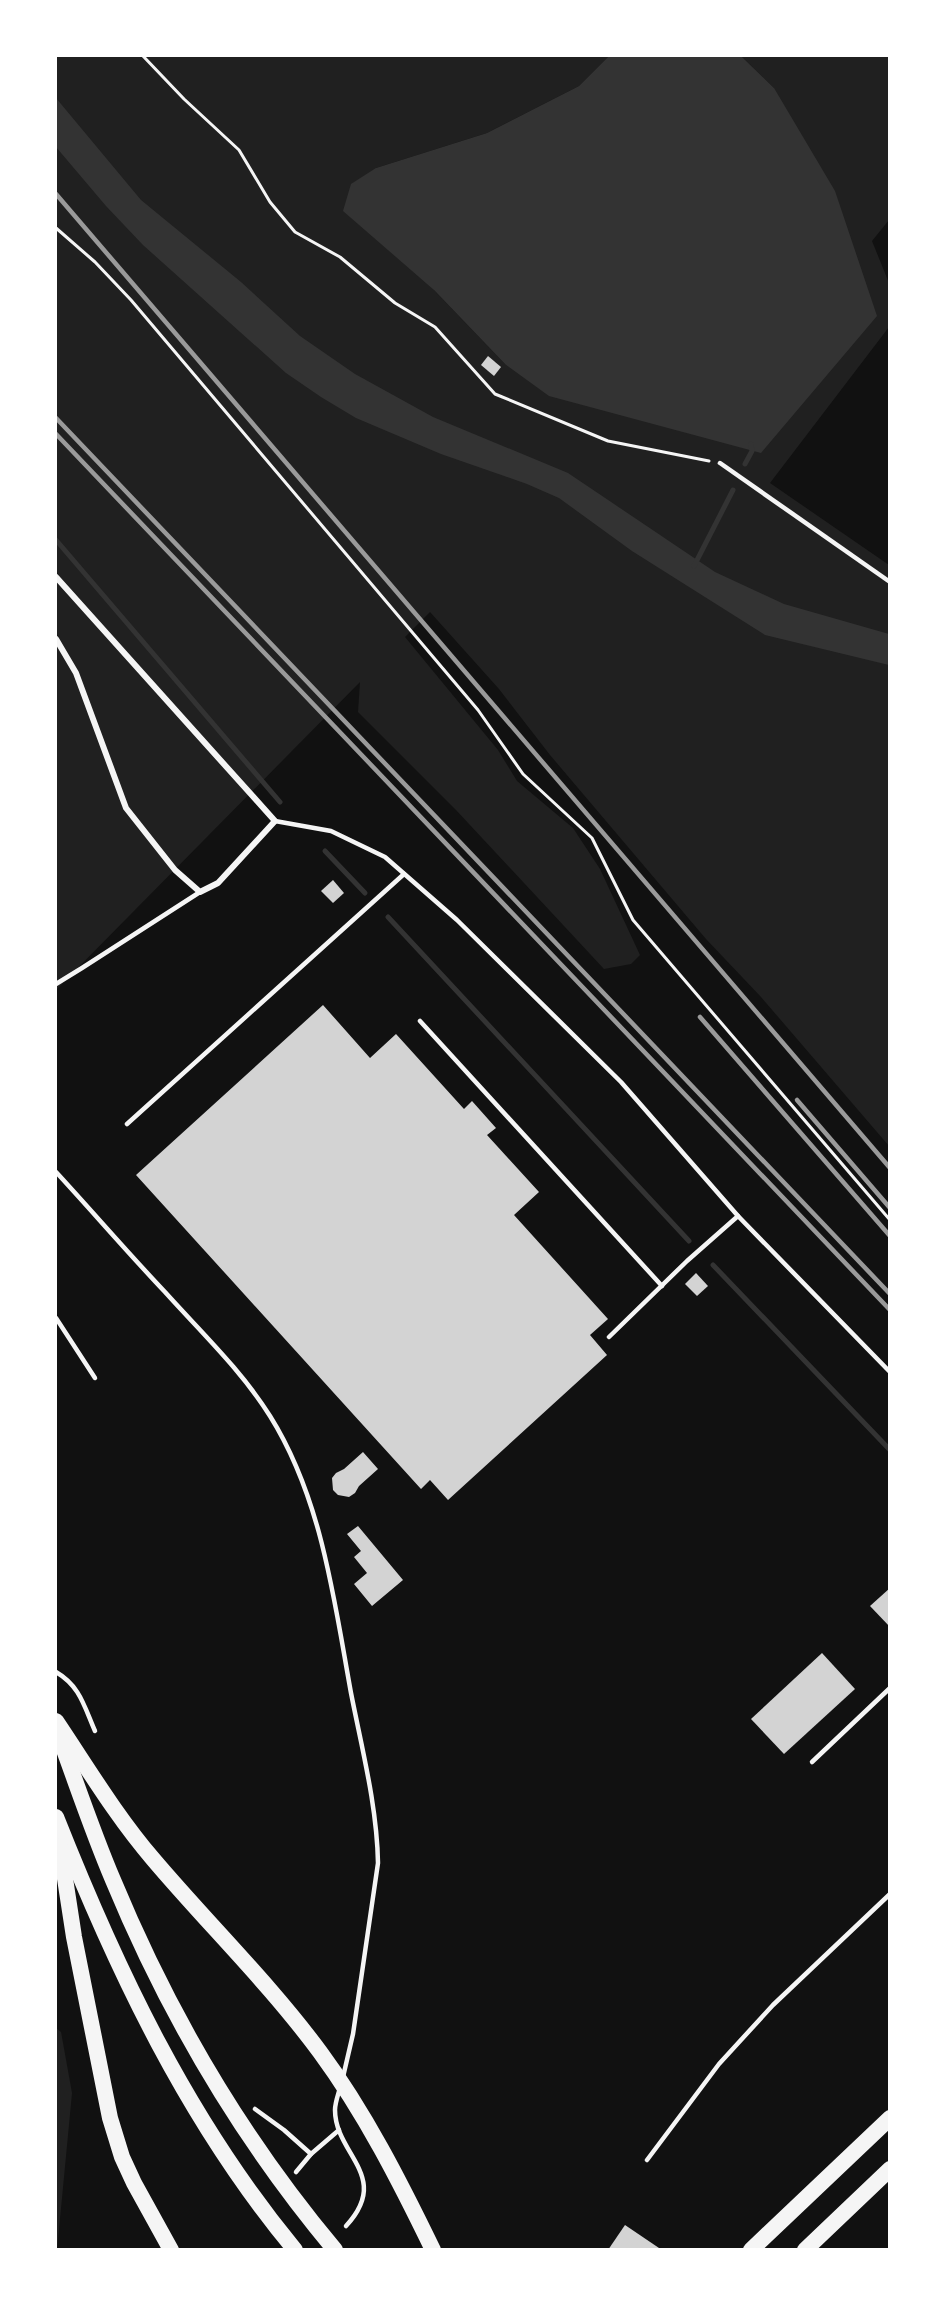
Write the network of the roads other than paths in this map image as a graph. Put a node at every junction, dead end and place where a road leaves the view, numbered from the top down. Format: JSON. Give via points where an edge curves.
{"nodes":[{"id":1,"x":720,"y":464,"type":"road end"},
{"id":2,"x":56,"y":577,"type":"edge"},
{"id":3,"x":890,"y":582,"type":"edge"},
{"id":4,"x":56,"y":639,"type":"edge"},
{"id":5,"x":275,"y":821,"type":"junction"},
{"id":6,"x":404,"y":874,"type":"junction"},
{"id":7,"x":200,"y":892,"type":"junction"},
{"id":8,"x":56,"y":984,"type":"edge"},
{"id":9,"x":420,"y":1021,"type":"dead end"},
{"id":10,"x":127,"y":1124,"type":"dead end"},
{"id":11,"x":56,"y":1172,"type":"edge"},
{"id":12,"x":738,"y":1216,"type":"junction"},
{"id":13,"x":662,"y":1286,"type":"junction"},
{"id":14,"x":56,"y":1318,"type":"edge"},
{"id":15,"x":609,"y":1337,"type":"dead end"},
{"id":16,"x":890,"y":1372,"type":"edge"},
{"id":17,"x":95,"y":1378,"type":"dead end"},
{"id":18,"x":56,"y":1672,"type":"edge"},
{"id":19,"x":890,"y":1688,"type":"edge"},
{"id":20,"x":56,"y":1721,"type":"edge"},
{"id":21,"x":56,"y":1727,"type":"edge"},
{"id":22,"x":95,"y":1731,"type":"dead end"},
{"id":23,"x":812,"y":1761,"type":"dead end"},
{"id":24,"x":56,"y":1818,"type":"edge"},
{"id":25,"x":890,"y":1894,"type":"edge"},
{"id":26,"x":255,"y":2109,"type":"dead end"},
{"id":27,"x":890,"y":2118,"type":"edge"},
{"id":28,"x":339,"y":2130,"type":"junction"},
{"id":29,"x":311,"y":2154,"type":"junction"},
{"id":30,"x":646,"y":2160,"type":"dead end"},
{"id":31,"x":890,"y":2169,"type":"edge"},
{"id":32,"x":296,"y":2172,"type":"dead end"},
{"id":33,"x":346,"y":2226,"type":"dead end"},
{"id":34,"x":171,"y":2250,"type":"edge"},
{"id":35,"x":295,"y":2250,"type":"edge"},
{"id":36,"x":335,"y":2250,"type":"edge"},
{"id":37,"x":434,"y":2250,"type":"edge"},
{"id":38,"x":751,"y":2250,"type":"edge"},
{"id":39,"x":805,"y":2250,"type":"edge"}],
"edges":[{"from":1,"to":3,"type":"lane"},
{"from":2,"to":5,"type":"street"},
{"from":4,"to":7,"type":"street","via":[[76,673],[126,808],[175,870]]},
{"from":5,"to":6,"type":"lane","via":[[331,831],[385,856]]},
{"from":5,"to":7,"type":"street","via":[[218,883]]},
{"from":6,"to":10,"type":"lane"},
{"from":6,"to":12,"type":"lane","via":[[458,920],[621,1082]]},
{"from":7,"to":8,"type":"lane"},
{"from":9,"to":13,"type":"lane"},
{"from":11,"to":28,"type":"lane","via":[[258,1399],[289,1451],[310,1504],[335,1603],[378,1847],[353,2034],[335,2109]]},
{"from":12,"to":13,"type":"lane"},
{"from":12,"to":16,"type":"lane"},
{"from":13,"to":15,"type":"lane"},
{"from":14,"to":17,"type":"lane"},
{"from":18,"to":22,"type":"lane","via":[[78,1692]]},
{"from":19,"to":23,"type":"lane"},
{"from":20,"to":37,"type":"highway","via":[[152,1858],[266,1983],[321,2054],[372,2133]]},
{"from":21,"to":36,"type":"highway","via":[[112,1878],[165,1992],[216,2082],[275,2172]]},
{"from":24,"to":34,"type":"highway","via":[[74,1937],[110,2118],[122,2157]]},
{"from":24,"to":35,"type":"highway","via":[[88,1900],[163,2054],[250,2191]]},
{"from":25,"to":30,"type":"lane","via":[[773,2005],[719,2064]]},
{"from":26,"to":29,"type":"lane"},
{"from":27,"to":38,"type":"highway"},
{"from":28,"to":29,"type":"lane"},
{"from":28,"to":33,"type":"lane","via":[[363,2181],[361,2205]]},
{"from":29,"to":32,"type":"lane"},
{"from":31,"to":39,"type":"highway"}]}
